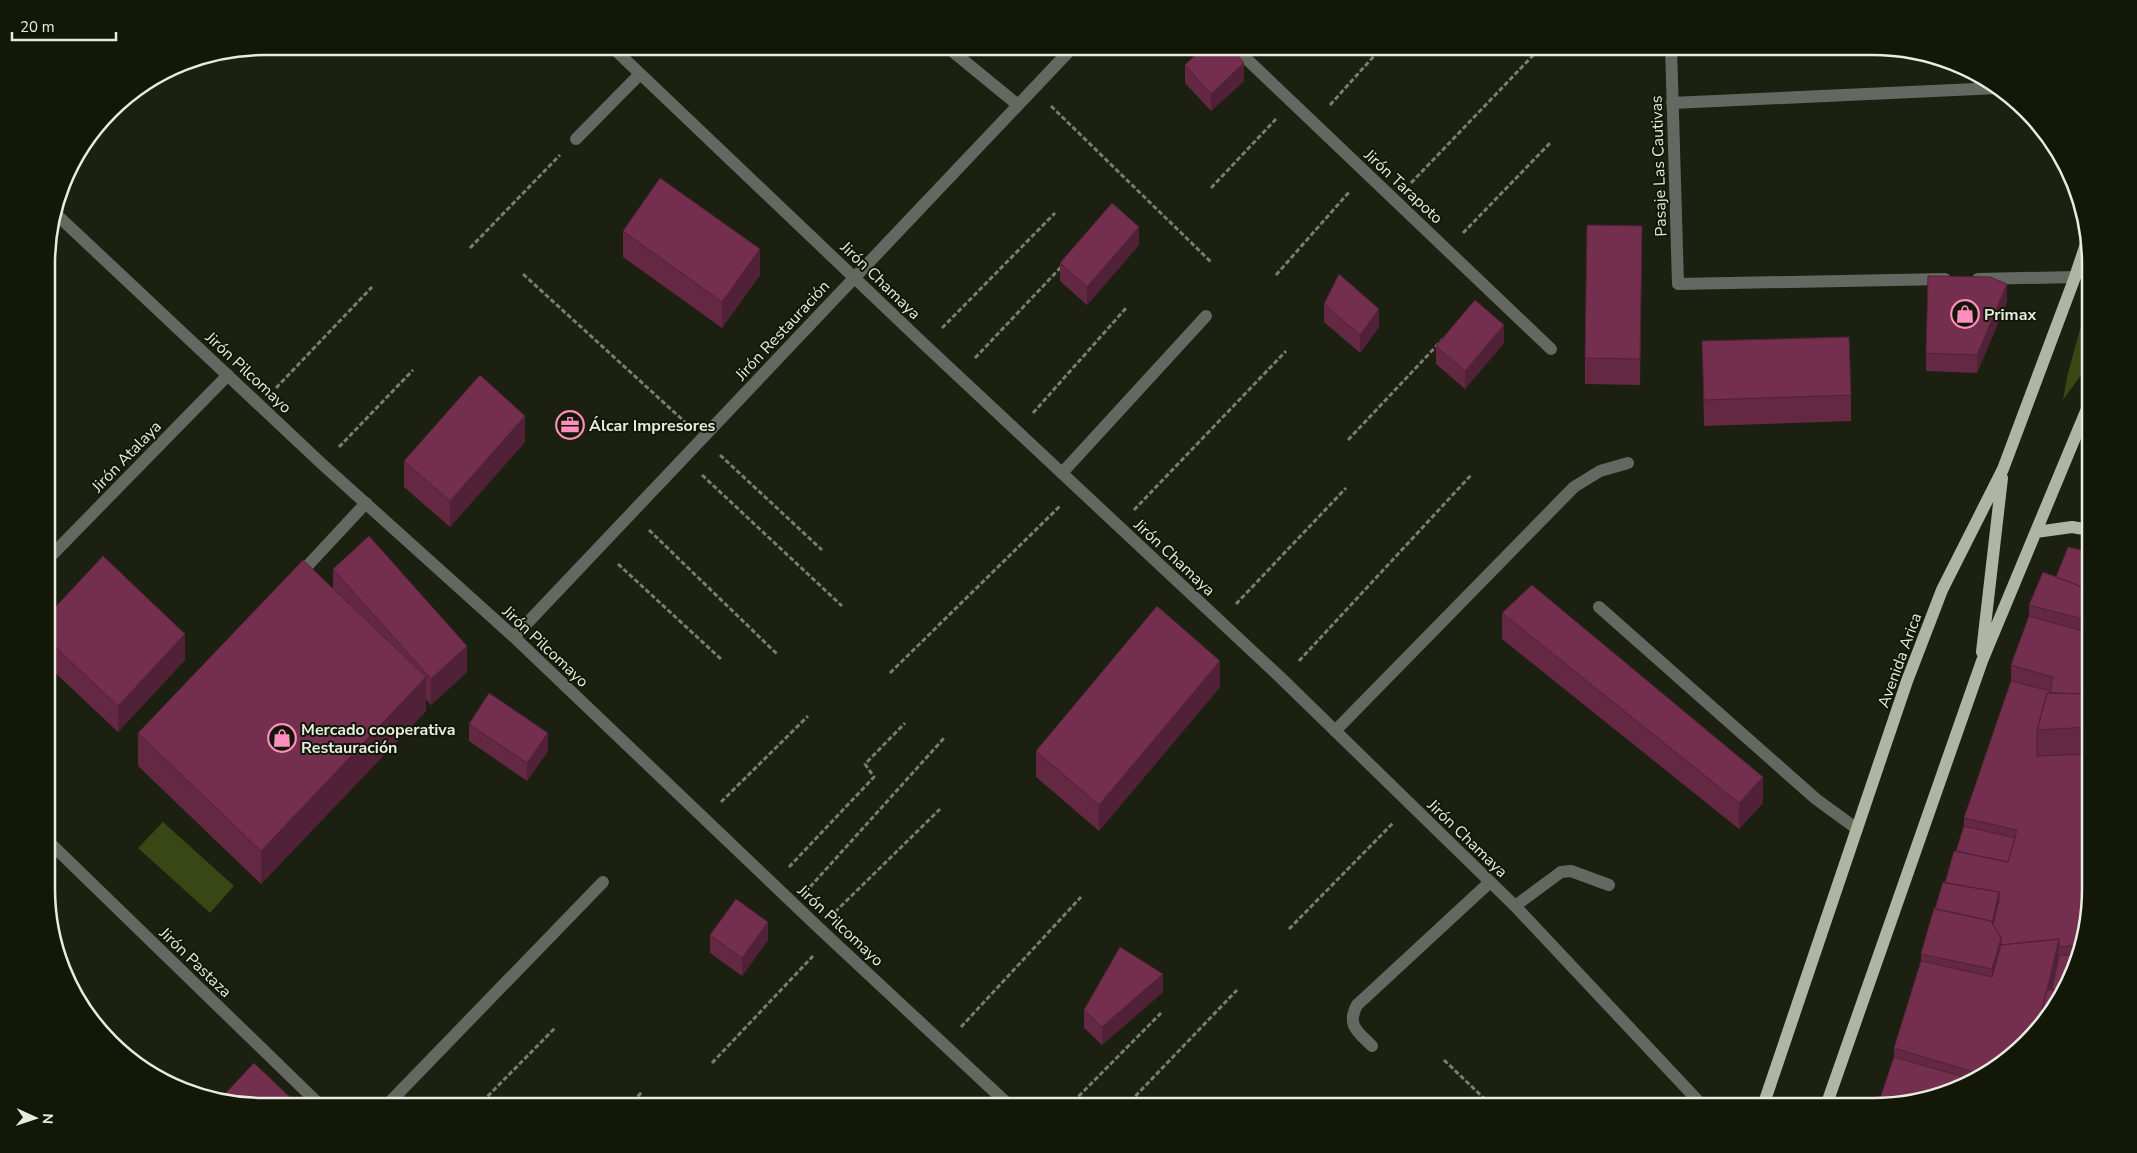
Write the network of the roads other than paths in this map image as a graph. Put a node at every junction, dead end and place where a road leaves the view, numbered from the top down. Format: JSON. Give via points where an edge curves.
{"nodes":[{"id":1,"x":620,"y":55,"type":"edge"},
{"id":2,"x":957,"y":55,"type":"edge"},
{"id":3,"x":1065,"y":55,"type":"edge"},
{"id":4,"x":1243,"y":55,"type":"edge"},
{"id":5,"x":1671,"y":55,"type":"edge"},
{"id":6,"x":639,"y":75,"type":"junction"},
{"id":7,"x":1987,"y":89,"type":"edge"},
{"id":8,"x":1672,"y":103,"type":"junction"},
{"id":9,"x":1018,"y":105,"type":"junction"},
{"id":10,"x":576,"y":139,"type":"road end"},
{"id":11,"x":60,"y":218,"type":"edge"},
{"id":12,"x":2082,"y":256,"type":"edge"},
{"id":13,"x":855,"y":277,"type":"junction"},
{"id":14,"x":2075,"y":277,"type":"junction"},
{"id":15,"x":1206,"y":316,"type":"dead end"},
{"id":16,"x":1551,"y":349,"type":"dead end"},
{"id":17,"x":228,"y":375,"type":"junction"},
{"id":18,"x":2082,"y":421,"type":"edge"},
{"id":19,"x":1628,"y":463,"type":"dead end"},
{"id":20,"x":2003,"y":468,"type":"junction"},
{"id":21,"x":1062,"y":473,"type":"junction"},
{"id":22,"x":366,"y":503,"type":"junction"},
{"id":23,"x":2082,"y":529,"type":"edge"},
{"id":24,"x":2036,"y":532,"type":"junction"},
{"id":25,"x":55,"y":552,"type":"edge"},
{"id":26,"x":289,"y":585,"type":"edge"},
{"id":27,"x":1599,"y":607,"type":"dead end"},
{"id":28,"x":514,"y":637,"type":"junction"},
{"id":29,"x":1982,"y":661,"type":"junction"},
{"id":30,"x":1335,"y":731,"type":"junction"},
{"id":31,"x":1857,"y":829,"type":"junction"},
{"id":32,"x":55,"y":848,"type":"edge"},
{"id":33,"x":603,"y":882,"type":"dead end"},
{"id":34,"x":1490,"y":882,"type":"junction"},
{"id":35,"x":1609,"y":885,"type":"dead end"},
{"id":36,"x":1515,"y":906,"type":"junction"},
{"id":37,"x":1372,"y":1046,"type":"dead end"},
{"id":38,"x":313,"y":1098,"type":"edge"},
{"id":39,"x":394,"y":1098,"type":"edge"},
{"id":40,"x":996,"y":1098,"type":"edge"},
{"id":41,"x":1695,"y":1098,"type":"edge"},
{"id":42,"x":1766,"y":1098,"type":"edge"},
{"id":43,"x":1829,"y":1098,"type":"edge"}],
"edges":[{"from":1,"to":6,"type":"street","name":"Jirón Chamaya"},
{"from":2,"to":9,"type":"street"},
{"from":3,"to":9,"type":"street","name":"Jirón Restauración"},
{"from":4,"to":16,"type":"street","name":"Jirón Tarapoto"},
{"from":5,"to":8,"type":"street","name":"Pasaje Las Cautivas"},
{"from":6,"to":10,"type":"street"},
{"from":6,"to":13,"type":"street","name":"Jirón Chamaya"},
{"from":7,"to":8,"type":"street"},
{"from":8,"to":14,"type":"street","name":"Pasaje Las Cautivas","via":[[1678,284]]},
{"from":9,"to":13,"type":"street","name":"Jirón Restauración"},
{"from":11,"to":17,"type":"street","name":"Jirón Pilcomayo"},
{"from":12,"to":14,"type":"main road","name":"Avenida Arica"},
{"from":13,"to":21,"type":"street","name":"Jirón Chamaya"},
{"from":13,"to":28,"type":"street","name":"Jirón Restauración"},
{"from":14,"to":20,"type":"main road","name":"Avenida Arica"},
{"from":15,"to":21,"type":"street"},
{"from":17,"to":22,"type":"street","name":"Jirón Pilcomayo"},
{"from":17,"to":25,"type":"street","name":"Jirón Atalaya"},
{"from":18,"to":24,"type":"main road"},
{"from":19,"to":30,"type":"street","via":[[1600,471],[1574,487]]},
{"from":20,"to":29,"type":"main road"},
{"from":20,"to":31,"type":"main road","name":"Avenida Arica","via":[[1942,590]]},
{"from":21,"to":30,"type":"street","name":"Jirón Chamaya"},
{"from":22,"to":26,"type":"street"},
{"from":22,"to":28,"type":"street","name":"Jirón Pilcomayo"},
{"from":23,"to":24,"type":"main road"},
{"from":24,"to":29,"type":"main road"},
{"from":27,"to":31,"type":"street","via":[[1816,799]]},
{"from":28,"to":40,"type":"street","name":"Jirón Pilcomayo","via":[[945,1044]]},
{"from":29,"to":43,"type":"main road"},
{"from":30,"to":34,"type":"street","name":"Jirón Chamaya"},
{"from":31,"to":42,"type":"main road","name":"Avenida Arica"},
{"from":32,"to":38,"type":"street","name":"Jirón Pastaza"},
{"from":33,"to":39,"type":"street"},
{"from":34,"to":36,"type":"street","name":"Jirón Chamaya"},
{"from":34,"to":37,"type":"street","via":[[1358,1005],[1352,1015],[1354,1026]]},
{"from":35,"to":36,"type":"street","via":[[1572,871],[1560,872]]},
{"from":36,"to":41,"type":"street","name":"Jirón Chamaya"}]}
